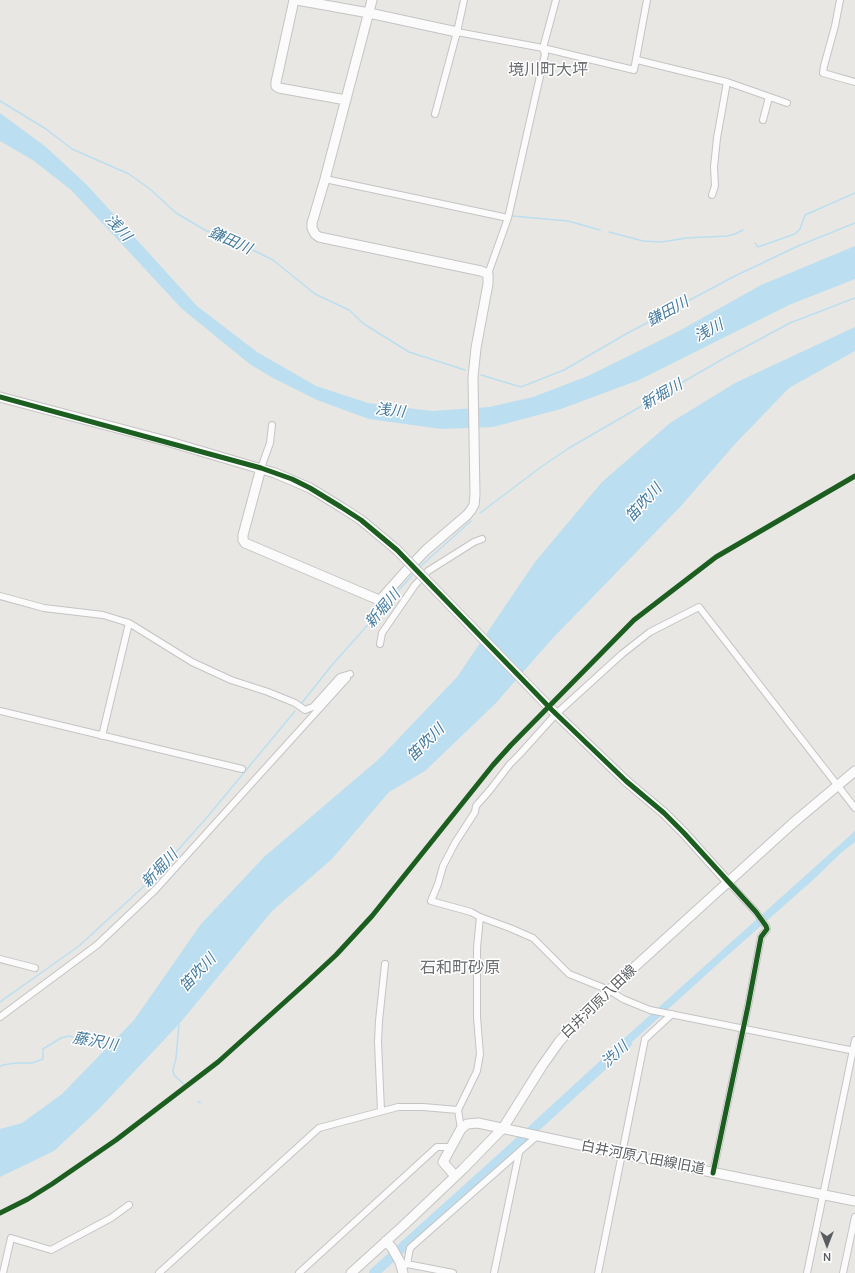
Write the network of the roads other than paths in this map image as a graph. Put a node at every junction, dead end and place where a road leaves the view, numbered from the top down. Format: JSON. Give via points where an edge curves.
{"nodes":[{"id":1,"x":295,"y":0,"type":"edge"},
{"id":2,"x":372,"y":0,"type":"edge"},
{"id":3,"x":464,"y":0,"type":"edge"},
{"id":4,"x":556,"y":0,"type":"edge"},
{"id":5,"x":647,"y":0,"type":"edge"},
{"id":6,"x":840,"y":0,"type":"edge"},
{"id":7,"x":368,"y":13,"type":"junction"},
{"id":8,"x":457,"y":32,"type":"junction"},
{"id":9,"x":543,"y":48,"type":"junction"},
{"id":10,"x":637,"y":60,"type":"junction"},
{"id":11,"x":727,"y":82,"type":"junction"},
{"id":12,"x":855,"y":82,"type":"edge"},
{"id":13,"x":769,"y":97,"type":"junction"},
{"id":14,"x":346,"y":100,"type":"junction"},
{"id":15,"x":787,"y":103,"type":"dead end"},
{"id":16,"x":435,"y":114,"type":"dead end"},
{"id":17,"x":763,"y":120,"type":"dead end"},
{"id":18,"x":325,"y":179,"type":"junction"},
{"id":19,"x":712,"y":195,"type":"dead end"},
{"id":20,"x":508,"y":218,"type":"junction"},
{"id":21,"x":488,"y":274,"type":"junction"},
{"id":22,"x":0,"y":397,"type":"edge"},
{"id":23,"x":272,"y":424,"type":"dead end"},
{"id":24,"x":261,"y":468,"type":"junction"},
{"id":25,"x":482,"y":539,"type":"dead end"},
{"id":26,"x":0,"y":596,"type":"edge"},
{"id":27,"x":129,"y":623,"type":"junction"},
{"id":28,"x":380,"y":644,"type":"dead end"},
{"id":29,"x":0,"y":711,"type":"edge"},
{"id":30,"x":554,"y":712,"type":"junction"},
{"id":31,"x":102,"y":736,"type":"junction"},
{"id":32,"x":242,"y":769,"type":"dead end"},
{"id":33,"x":855,"y":771,"type":"edge"},
{"id":34,"x":837,"y":785,"type":"junction"},
{"id":35,"x":855,"y":808,"type":"edge"},
{"id":36,"x":728,"y":882,"type":"junction"},
{"id":37,"x":480,"y":917,"type":"junction"},
{"id":38,"x":0,"y":959,"type":"edge"},
{"id":39,"x":385,"y":964,"type":"dead end"},
{"id":40,"x":35,"y":968,"type":"dead end"},
{"id":41,"x":609,"y":990,"type":"junction"},
{"id":42,"x":670,"y":1014,"type":"junction"},
{"id":43,"x":0,"y":1018,"type":"edge"},
{"id":44,"x":743,"y":1029,"type":"junction"},
{"id":45,"x":855,"y":1040,"type":"edge"},
{"id":46,"x":854,"y":1051,"type":"edge"},
{"id":47,"x":458,"y":1110,"type":"junction"},
{"id":48,"x":381,"y":1111,"type":"junction"},
{"id":49,"x":503,"y":1128,"type":"junction"},
{"id":50,"x":461,"y":1129,"type":"junction"},
{"id":51,"x":536,"y":1136,"type":"junction"},
{"id":52,"x":451,"y":1147,"type":"junction"},
{"id":53,"x":519,"y":1153,"type":"junction"},
{"id":54,"x":622,"y":1154,"type":"junction"},
{"id":55,"x":713,"y":1173,"type":"junction"},
{"id":56,"x":455,"y":1176,"type":"junction"},
{"id":57,"x":823,"y":1195,"type":"junction"},
{"id":58,"x":855,"y":1201,"type":"edge"},
{"id":59,"x":129,"y":1205,"type":"dead end"},
{"id":60,"x":855,"y":1217,"type":"edge"},
{"id":61,"x":389,"y":1245,"type":"junction"},
{"id":62,"x":403,"y":1267,"type":"edge"},
{"id":63,"x":3,"y":1273,"type":"edge"},
{"id":64,"x":159,"y":1273,"type":"edge"},
{"id":65,"x":299,"y":1273,"type":"edge"},
{"id":66,"x":351,"y":1273,"type":"edge"},
{"id":67,"x":453,"y":1273,"type":"edge"},
{"id":68,"x":494,"y":1273,"type":"edge"},
{"id":69,"x":598,"y":1273,"type":"edge"},
{"id":70,"x":807,"y":1273,"type":"edge"},
{"id":71,"x":843,"y":1273,"type":"edge"}],
"edges":[{"from":1,"to":7,"type":"street"},
{"from":1,"to":14,"type":"street","via":[[276,86]]},
{"from":2,"to":7,"type":"street"},
{"from":3,"to":8,"type":"street"},
{"from":4,"to":9,"type":"street"},
{"from":5,"to":10,"type":"street"},
{"from":6,"to":12,"type":"street","via":[[823,73]]},
{"from":7,"to":8,"type":"street"},
{"from":7,"to":14,"type":"street"},
{"from":8,"to":9,"type":"street"},
{"from":8,"to":16,"type":"street"},
{"from":9,"to":10,"type":"street","via":[[634,70]]},
{"from":9,"to":20,"type":"street","via":[[545,54]]},
{"from":10,"to":11,"type":"street"},
{"from":11,"to":13,"type":"street"},
{"from":11,"to":19,"type":"street","via":[[717,138],[715,186]]},
{"from":13,"to":15,"type":"street"},
{"from":13,"to":17,"type":"street"},
{"from":14,"to":18,"type":"street"},
{"from":18,"to":20,"type":"street"},
{"from":18,"to":21,"type":"street","via":[[312,223],[313,232],[319,237]]},
{"from":20,"to":21,"type":"street"},
{"from":21,"to":24,"type":"street","via":[[474,364],[474,505],[472,510],[426,550],[382,598],[379,600],[245,543],[243,536]]},
{"from":22,"to":24,"type":"street"},
{"from":23,"to":24,"type":"street","via":[[270,443]]},
{"from":24,"to":30,"type":"street","bridge":true,"via":[[310,488],[361,520],[397,550]]},
{"from":25,"to":28,"type":"street","via":[[428,571],[415,585],[382,633]]},
{"from":26,"to":27,"type":"street","via":[[44,608],[103,615]]},
{"from":27,"to":31,"type":"street"},
{"from":27,"to":43,"type":"street","via":[[192,662],[231,680],[295,703],[305,710],[313,707],[340,677],[348,676],[155,890],[97,946]]},
{"from":29,"to":31,"type":"street"},
{"from":30,"to":34,"type":"street","via":[[644,636],[699,607]]},
{"from":30,"to":36,"type":"street","via":[[626,781],[664,813]]},
{"from":30,"to":37,"type":"street","via":[[476,806],[475,812],[443,866],[431,901],[472,912]]},
{"from":31,"to":32,"type":"street"},
{"from":33,"to":34,"type":"street","name":"白井河原八田線"},
{"from":34,"to":35,"type":"street"},
{"from":34,"to":36,"type":"street","name":"白井河原八田線"},
{"from":36,"to":41,"type":"street","name":"白井河原八田線"},
{"from":36,"to":44,"type":"street","via":[[756,912],[767,930],[761,937]]},
{"from":37,"to":41,"type":"street","via":[[533,938],[569,974]]},
{"from":37,"to":47,"type":"street","via":[[477,948],[477,1021],[480,1054],[477,1071]]},
{"from":38,"to":40,"type":"street"},
{"from":39,"to":48,"type":"street","via":[[378,1042]]},
{"from":41,"to":42,"type":"street","via":[[650,1010]]},
{"from":41,"to":49,"type":"street","name":"白井河原八田線","via":[[585,1012],[559,1042]]},
{"from":42,"to":44,"type":"street"},
{"from":42,"to":54,"type":"street","via":[[645,1039]]},
{"from":44,"to":46,"type":"street"},
{"from":44,"to":55,"type":"street"},
{"from":45,"to":46,"type":"street"},
{"from":46,"to":57,"type":"street"},
{"from":47,"to":48,"type":"street","via":[[398,1107]]},
{"from":47,"to":50,"type":"street"},
{"from":48,"to":64,"type":"street","via":[[319,1128]]},
{"from":49,"to":50,"type":"street","name":"白井河原八田線旧道","via":[[478,1123],[467,1124]]},
{"from":49,"to":51,"type":"street","name":"白井河原八田線旧道"},
{"from":49,"to":56,"type":"street","name":"白井河原八田線"},
{"from":50,"to":52,"type":"street"},
{"from":51,"to":53,"type":"street"},
{"from":51,"to":54,"type":"street","name":"白井河原八田線旧道"},
{"from":52,"to":56,"type":"street","via":[[443,1162]]},
{"from":52,"to":65,"type":"street","via":[[437,1147]]},
{"from":53,"to":62,"type":"street","via":[[410,1248]]},
{"from":53,"to":68,"type":"street"},
{"from":54,"to":55,"type":"street","name":"白井河原八田線旧道"},
{"from":54,"to":69,"type":"street"},
{"from":55,"to":57,"type":"street","name":"白井河原八田線旧道"},
{"from":56,"to":61,"type":"street","name":"白井河原八田線"},
{"from":57,"to":58,"type":"street","name":"白井河原八田線旧道"},
{"from":57,"to":70,"type":"street"},
{"from":59,"to":63,"type":"street","via":[[111,1218],[51,1250],[12,1238]]},
{"from":60,"to":71,"type":"street"},
{"from":61,"to":62,"type":"street"},
{"from":61,"to":66,"type":"street","name":"白井河原八田線"},
{"from":62,"to":67,"type":"street"}]}
